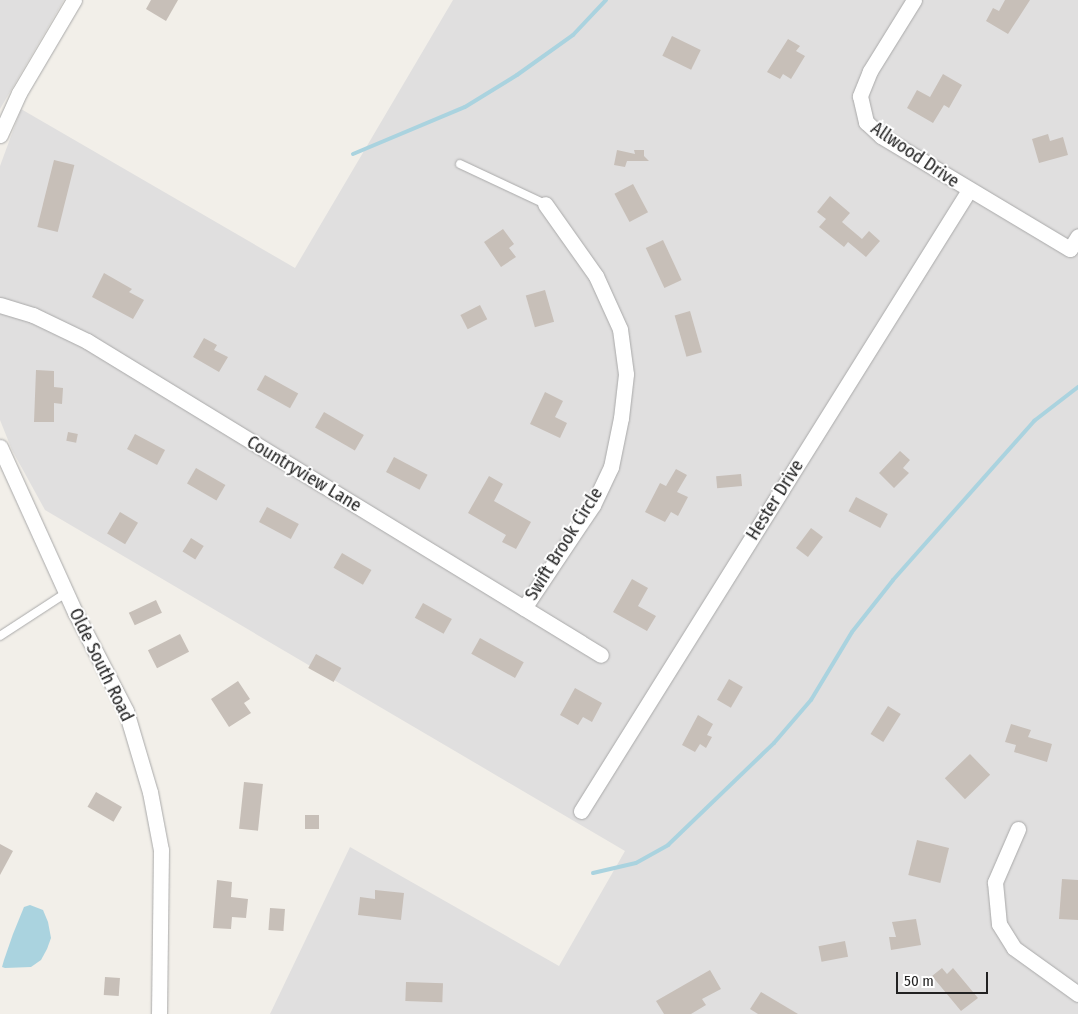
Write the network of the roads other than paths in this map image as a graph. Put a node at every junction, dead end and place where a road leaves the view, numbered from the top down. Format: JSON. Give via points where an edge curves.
{"nodes":[{"id":1,"x":74,"y":0,"type":"edge"},
{"id":2,"x":914,"y":0,"type":"edge"},
{"id":3,"x":0,"y":134,"type":"edge"},
{"id":4,"x":460,"y":164,"type":"dead end"},
{"id":5,"x":969,"y":190,"type":"junction"},
{"id":6,"x":545,"y":204,"type":"joint"},
{"id":7,"x":1078,"y":236,"type":"edge"},
{"id":8,"x":0,"y":305,"type":"edge"},
{"id":9,"x":0,"y":447,"type":"edge"},
{"id":10,"x":66,"y":593,"type":"junction"},
{"id":11,"x":524,"y":608,"type":"junction"},
{"id":12,"x":0,"y":636,"type":"edge"},
{"id":13,"x":602,"y":655,"type":"dead end"},
{"id":14,"x":581,"y":811,"type":"dead end"},
{"id":15,"x":1018,"y":829,"type":"dead end"},
{"id":16,"x":1078,"y":994,"type":"edge"},
{"id":17,"x":159,"y":1014,"type":"edge"}],
"edges":[{"from":1,"to":3,"type":"street","via":[[19,93]]},
{"from":2,"to":5,"type":"street","name":"Allwood Drive","via":[[870,70],[860,96],[866,122],[881,136]]},
{"from":4,"to":6,"type":"lane"},
{"from":5,"to":7,"type":"street","name":"Allwood Drive","via":[[1070,249]]},
{"from":5,"to":14,"type":"street","name":"Hester Drive"},
{"from":6,"to":11,"type":"street","name":"Swift Brook Circle","via":[[596,276],[620,329],[626,374],[622,418],[611,467],[593,505]]},
{"from":8,"to":11,"type":"street","name":"Countryview Lane","via":[[34,315],[87,341]]},
{"from":9,"to":10,"type":"street","name":"Olde South Road"},
{"from":10,"to":12,"type":"lane"},
{"from":10,"to":17,"type":"street","name":"Olde South Road","via":[[126,711],[150,792],[160,850]]},
{"from":11,"to":13,"type":"street","name":"Countryview Lane"},
{"from":15,"to":16,"type":"street","via":[[994,882],[999,924],[1014,948]]}]}
